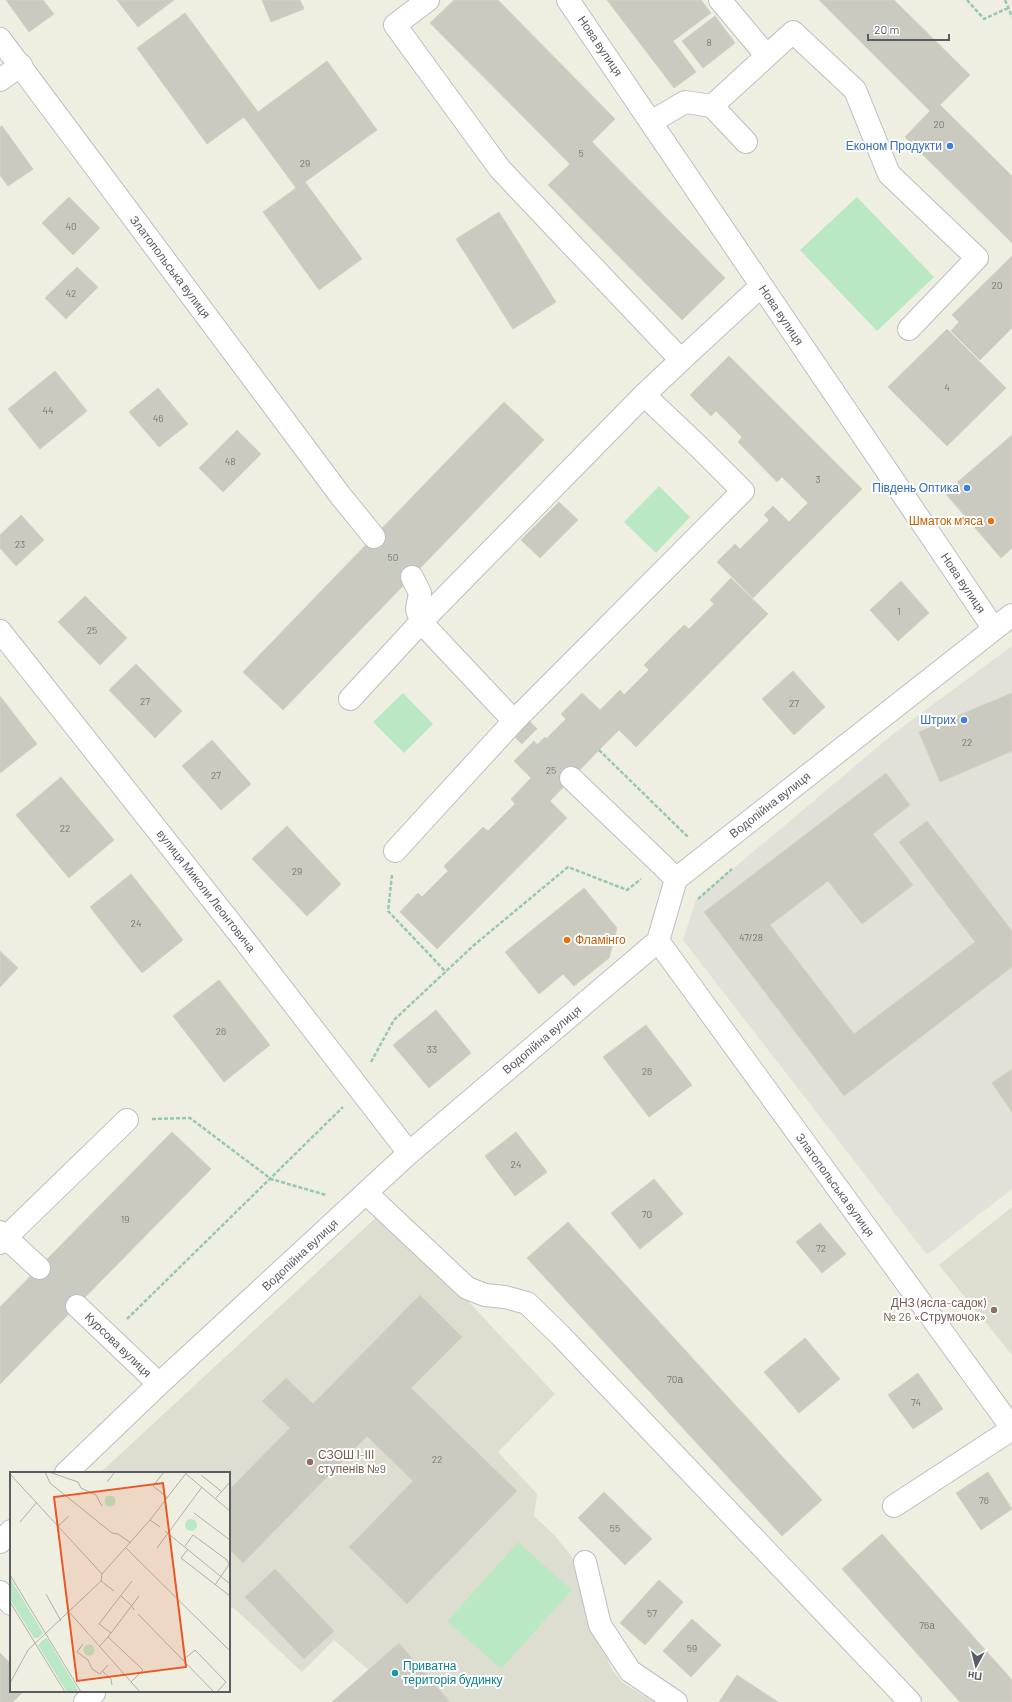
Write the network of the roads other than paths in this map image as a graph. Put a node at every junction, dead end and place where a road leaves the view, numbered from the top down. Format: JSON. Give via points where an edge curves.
{"nodes":[{"id":1,"x":428,"y":0,"type":"edge"},
{"id":2,"x":568,"y":0,"type":"edge"},
{"id":3,"x":720,"y":0,"type":"edge"},
{"id":4,"x":0,"y":39,"type":"edge"},
{"id":5,"x":766,"y":55,"type":"junction"},
{"id":6,"x":21,"y":65,"type":"junction"},
{"id":7,"x":0,"y":80,"type":"edge"},
{"id":8,"x":712,"y":106,"type":"junction"},
{"id":9,"x":651,"y":122,"type":"junction"},
{"id":10,"x":746,"y":142,"type":"dead end"},
{"id":11,"x":761,"y":286,"type":"junction"},
{"id":12,"x":909,"y":329,"type":"dead end"},
{"id":13,"x":681,"y":360,"type":"junction"},
{"id":14,"x":644,"y":394,"type":"junction"},
{"id":15,"x":374,"y":537,"type":"tunnel mouth"},
{"id":16,"x":412,"y":577,"type":"tunnel mouth"},
{"id":17,"x":1012,"y":615,"type":"edge"},
{"id":18,"x":421,"y":622,"type":"junction"},
{"id":19,"x":994,"y":629,"type":"junction"},
{"id":20,"x":0,"y":631,"type":"edge"},
{"id":21,"x":350,"y":699,"type":"dead end"},
{"id":22,"x":514,"y":721,"type":"junction"},
{"id":23,"x":571,"y":778,"type":"tunnel mouth"},
{"id":24,"x":395,"y":851,"type":"road end"},
{"id":25,"x":676,"y":879,"type":"junction"},
{"id":26,"x":658,"y":942,"type":"junction"},
{"id":27,"x":127,"y":1120,"type":"road end"},
{"id":28,"x":409,"y":1153,"type":"junction"},
{"id":29,"x":360,"y":1198,"type":"junction"},
{"id":30,"x":2,"y":1237,"type":"edge"},
{"id":31,"x":39,"y":1268,"type":"tunnel mouth"},
{"id":32,"x":77,"y":1306,"type":"tunnel mouth"},
{"id":33,"x":159,"y":1384,"type":"junction"},
{"id":34,"x":1012,"y":1428,"type":"edge"},
{"id":35,"x":68,"y":1472,"type":"edge"},
{"id":36,"x":894,"y":1506,"type":"dead end"},
{"id":37,"x":10,"y":1532,"type":"edge"},
{"id":38,"x":0,"y":1542,"type":"edge"},
{"id":39,"x":585,"y":1562,"type":"dead end"},
{"id":40,"x":0,"y":1592,"type":"edge"},
{"id":41,"x":10,"y":1603,"type":"edge"},
{"id":42,"x":93,"y":1692,"type":"edge"},
{"id":43,"x":85,"y":1702,"type":"edge"},
{"id":44,"x":676,"y":1702,"type":"edge"},
{"id":45,"x":910,"y":1702,"type":"edge"}],
"edges":[{"from":1,"to":13,"type":"street","via":[[395,25],[500,169]]},
{"from":2,"to":9,"type":"street","name":"Нова вулиця"},
{"from":3,"to":5,"type":"street"},
{"from":4,"to":6,"type":"street","name":"Златопольська вулиця"},
{"from":5,"to":8,"type":"street"},
{"from":5,"to":12,"type":"street","via":[[793,32],[855,90],[889,174],[978,258]]},
{"from":6,"to":7,"type":"street"},
{"from":6,"to":15,"type":"street","name":"Златопольська вулиця","via":[[340,495]]},
{"from":8,"to":9,"type":"street","via":[[685,102]]},
{"from":8,"to":10,"type":"street"},
{"from":9,"to":11,"type":"street","name":"Нова вулиця"},
{"from":11,"to":13,"type":"street"},
{"from":11,"to":19,"type":"street","name":"Нова вулиця"},
{"from":13,"to":14,"type":"street"},
{"from":14,"to":18,"type":"street"},
{"from":14,"to":22,"type":"street","via":[[743,491]]},
{"from":16,"to":18,"type":"street","via":[[420,593],[417,609]]},
{"from":17,"to":19,"type":"street","name":"Водопійна вулиця"},
{"from":18,"to":21,"type":"street"},
{"from":18,"to":22,"type":"street"},
{"from":19,"to":25,"type":"street","name":"Водопійна вулиця"},
{"from":20,"to":28,"type":"street","name":"вулиця Миколи Леонтовича"},
{"from":22,"to":24,"type":"street"},
{"from":23,"to":25,"type":"street"},
{"from":25,"to":26,"type":"street"},
{"from":26,"to":28,"type":"street","name":"Водопійна вулиця"},
{"from":26,"to":34,"type":"street","name":"Златопольська вулиця"},
{"from":27,"to":30,"type":"street"},
{"from":28,"to":29,"type":"street","name":"Водопійна вулиця"},
{"from":29,"to":33,"type":"street","name":"Водопійна вулиця"},
{"from":29,"to":45,"type":"street","via":[[468,1288],[485,1295],[526,1303]]},
{"from":30,"to":31,"type":"street"},
{"from":32,"to":33,"type":"street","name":"Курсова вулиця"},
{"from":33,"to":35,"type":"street","name":"Водопійна вулиця"},
{"from":34,"to":36,"type":"street"},
{"from":37,"to":38,"type":"street"},
{"from":39,"to":44,"type":"street","via":[[600,1625],[630,1671]]},
{"from":40,"to":41,"type":"street"},
{"from":42,"to":43,"type":"street"}]}
